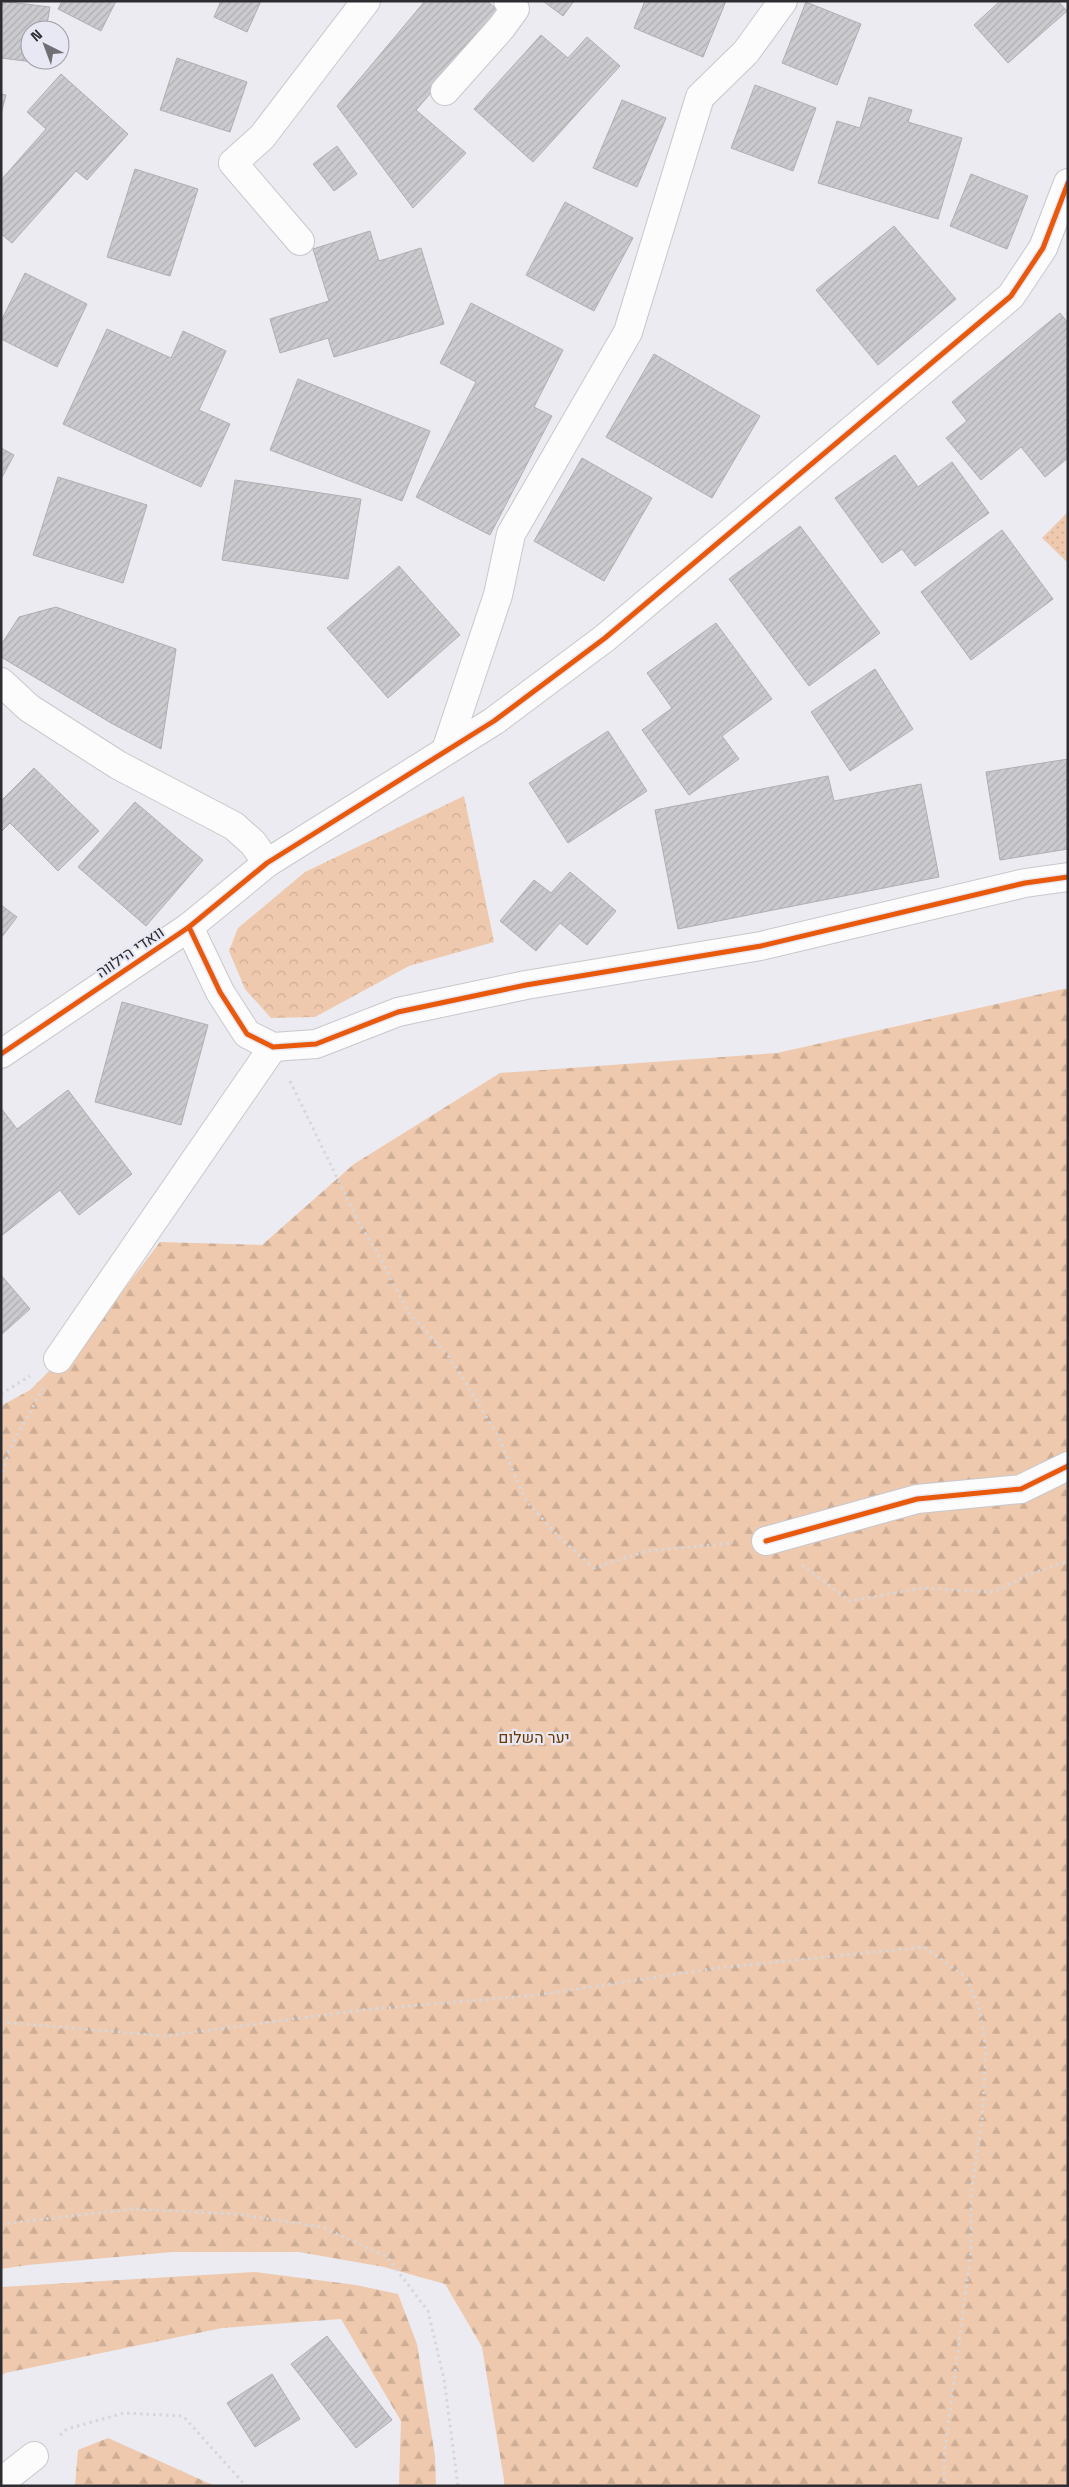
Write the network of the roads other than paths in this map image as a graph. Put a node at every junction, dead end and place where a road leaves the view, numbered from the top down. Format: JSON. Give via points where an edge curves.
{"nodes":[{"id":1,"x":366,"y":1,"type":"edge"},
{"id":2,"x":508,"y":1,"type":"edge"},
{"id":3,"x":782,"y":1,"type":"edge"},
{"id":4,"x":445,"y":91,"type":"dead end"},
{"id":5,"x":1068,"y":183,"type":"edge"},
{"id":6,"x":300,"y":241,"type":"dead end"},
{"id":7,"x":1,"y":682,"type":"edge"},
{"id":8,"x":446,"y":750,"type":"junction"},
{"id":9,"x":267,"y":863,"type":"junction"},
{"id":10,"x":1068,"y":877,"type":"edge"},
{"id":11,"x":189,"y":927,"type":"junction"},
{"id":12,"x":273,"y":1047,"type":"junction"},
{"id":13,"x":1,"y":1054,"type":"edge"},
{"id":14,"x":58,"y":1359,"type":"road end"},
{"id":15,"x":1068,"y":1466,"type":"edge"},
{"id":16,"x":766,"y":1541,"type":"road end"},
{"id":17,"x":34,"y":2456,"type":"road end"},
{"id":18,"x":1,"y":2482,"type":"edge"}],
"edges":[{"from":1,"to":6,"type":"street","via":[[262,137],[233,163]]},
{"from":2,"to":4,"type":"street","via":[[514,9],[502,28]]},
{"from":3,"to":8,"type":"street","via":[[746,52],[700,98],[628,332],[512,534],[498,595]]},
{"from":5,"to":8,"type":"street","name":"וואדי הילווה","via":[[1043,248],[1011,296],[605,638],[494,721]]},
{"from":7,"to":9,"type":"street","via":[[29,708],[118,766],[234,826],[253,843]]},
{"from":8,"to":9,"type":"street","name":"וואדי הילווה"},
{"from":9,"to":11,"type":"street","name":"וואדי הילווה"},
{"from":10,"to":12,"type":"street","via":[[1025,883],[761,946],[526,985],[407,1010],[316,1044]]},
{"from":11,"to":12,"type":"street","via":[[220,992],[247,1034]]},
{"from":11,"to":13,"type":"street","name":"וואדי הילווה"},
{"from":12,"to":14,"type":"street"},
{"from":15,"to":16,"type":"street","via":[[1021,1488],[917,1499]]},
{"from":17,"to":18,"type":"street"}]}
